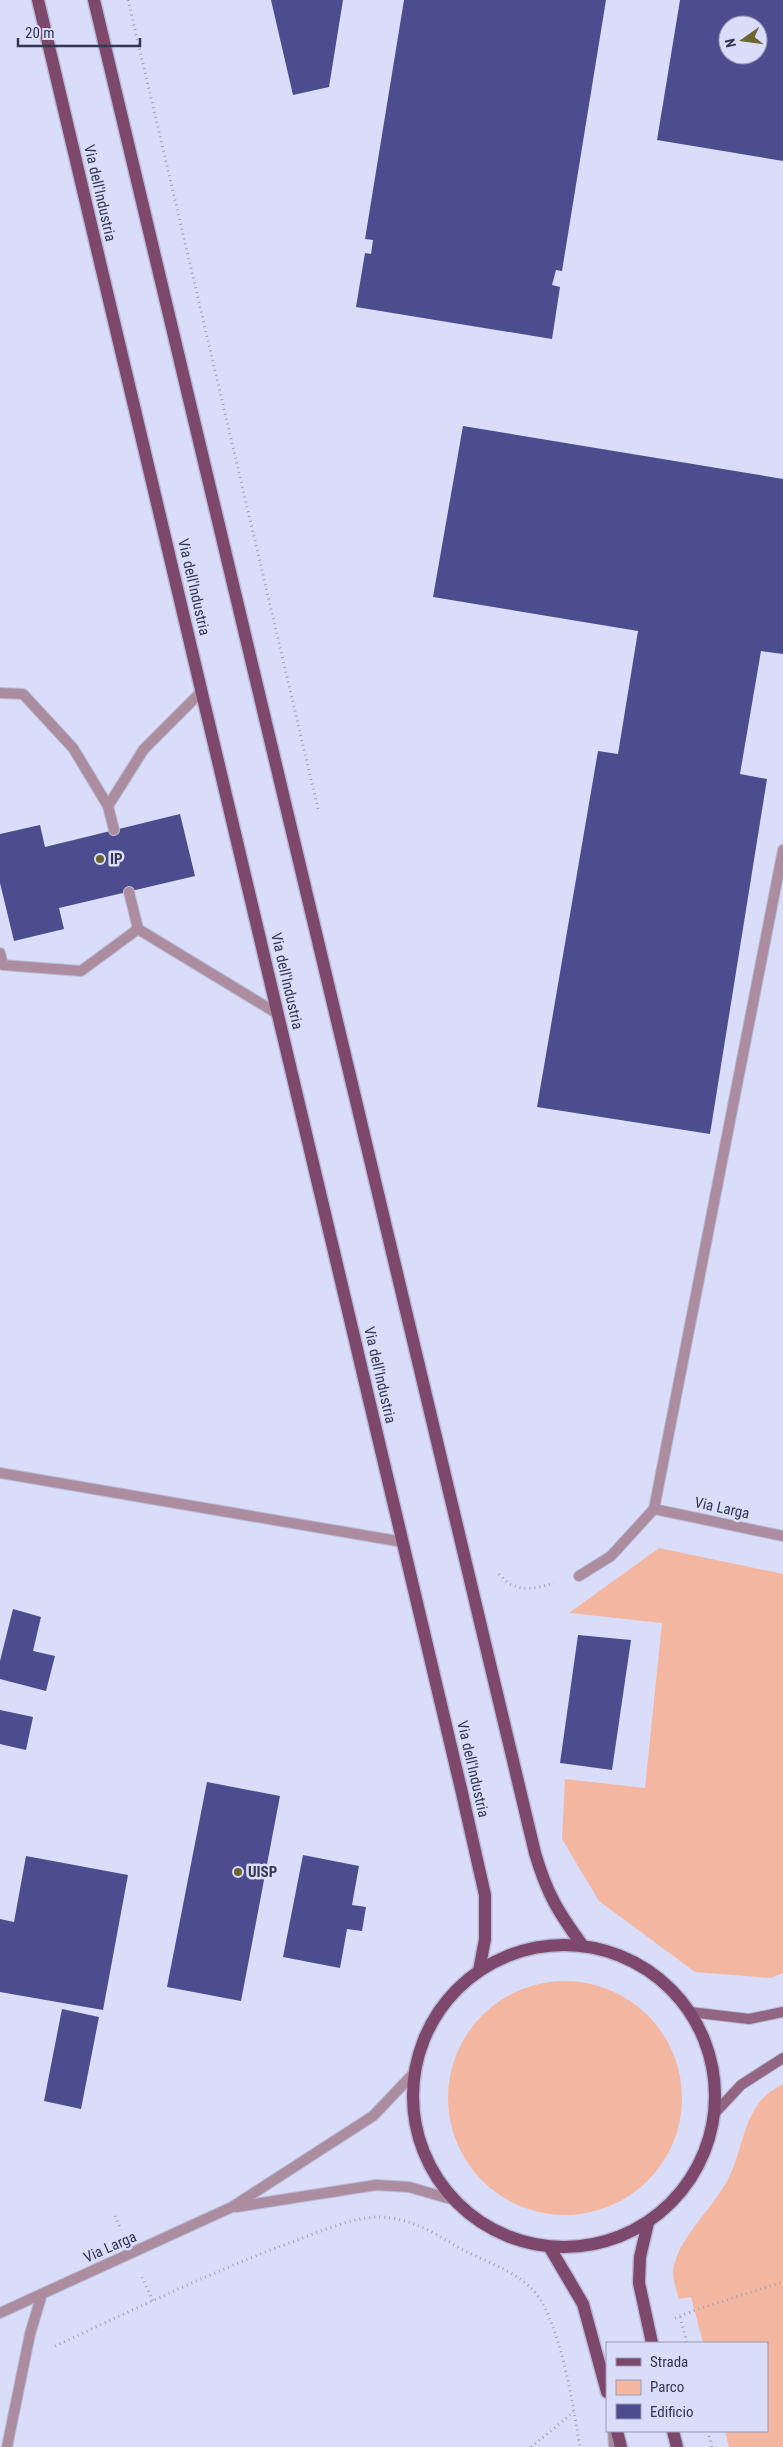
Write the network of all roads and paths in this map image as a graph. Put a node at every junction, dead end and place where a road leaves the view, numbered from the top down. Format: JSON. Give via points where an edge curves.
{"nodes":[{"id":1,"x":38,"y":0,"type":"edge"},
{"id":2,"x":94,"y":0,"type":"edge"},
{"id":3,"x":128,"y":0,"type":"edge"},
{"id":4,"x":202,"y":691,"type":"junction"},
{"id":5,"x":0,"y":692,"type":"edge"},
{"id":6,"x":108,"y":806,"type":"junction"},
{"id":7,"x":320,"y":815,"type":"dead end"},
{"id":8,"x":114,"y":830,"type":"dead end"},
{"id":9,"x":783,"y":850,"type":"edge"},
{"id":10,"x":129,"y":892,"type":"dead end"},
{"id":11,"x":138,"y":929,"type":"junction"},
{"id":12,"x":0,"y":952,"type":"edge"},
{"id":13,"x":278,"y":1014,"type":"junction"},
{"id":14,"x":0,"y":1473,"type":"edge"},
{"id":15,"x":654,"y":1509,"type":"junction"},
{"id":16,"x":783,"y":1536,"type":"edge"},
{"id":17,"x":402,"y":1542,"type":"junction"},
{"id":18,"x":498,"y":1566,"type":"dead end"},
{"id":19,"x":579,"y":1576,"type":"joint"},
{"id":20,"x":583,"y":1946,"type":"junction"},
{"id":21,"x":479,"y":1971,"type":"junction"},
{"id":22,"x":690,"y":2012,"type":"junction"},
{"id":23,"x":783,"y":2012,"type":"edge"},
{"id":24,"x":783,"y":2058,"type":"edge"},
{"id":25,"x":415,"y":2072,"type":"junction"},
{"id":26,"x":715,"y":2113,"type":"junction"},
{"id":27,"x":454,"y":2200,"type":"junction"},
{"id":28,"x":232,"y":2207,"type":"junction"},
{"id":29,"x":648,"y":2223,"type":"junction"},
{"id":30,"x":550,"y":2248,"type":"junction"},
{"id":31,"x":783,"y":2282,"type":"edge"},
{"id":32,"x":42,"y":2294,"type":"junction"},
{"id":33,"x":0,"y":2313,"type":"edge"},
{"id":34,"x":652,"y":2342,"type":"edge"},
{"id":35,"x":687,"y":2342,"type":"edge"},
{"id":36,"x":52,"y":2348,"type":"dead end"},
{"id":37,"x":606,"y":2388,"type":"edge"},
{"id":38,"x":574,"y":2412,"type":"junction"},
{"id":39,"x":615,"y":2432,"type":"edge"},
{"id":40,"x":615,"y":2432,"type":"edge"},
{"id":41,"x":673,"y":2432,"type":"edge"},
{"id":42,"x":708,"y":2432,"type":"edge"},
{"id":43,"x":7,"y":2447,"type":"edge"},
{"id":44,"x":530,"y":2447,"type":"edge"},
{"id":45,"x":580,"y":2447,"type":"edge"},
{"id":46,"x":614,"y":2447,"type":"edge"},
{"id":47,"x":621,"y":2447,"type":"edge"},
{"id":48,"x":677,"y":2447,"type":"edge"},
{"id":49,"x":712,"y":2447,"type":"edge"}],
"edges":[{"from":1,"to":4,"type":"main road","name":"Via dell'Industria"},
{"from":2,"to":20,"type":"main road","via":[[535,1853],[556,1909]]},
{"from":3,"to":7,"type":"path"},
{"from":4,"to":6,"type":"street","via":[[144,749]]},
{"from":4,"to":13,"type":"main road","name":"Via dell'Industria"},
{"from":5,"to":6,"type":"street","via":[[23,694],[73,748]]},
{"from":6,"to":8,"type":"street"},
{"from":9,"to":15,"type":"street"},
{"from":10,"to":11,"type":"street"},
{"from":11,"to":12,"type":"street","via":[[81,971],[3,965]]},
{"from":11,"to":13,"type":"street"},
{"from":13,"to":17,"type":"main road","name":"Via dell'Industria"},
{"from":14,"to":17,"type":"street"},
{"from":15,"to":16,"type":"street","name":"Via Larga"},
{"from":15,"to":19,"type":"street","via":[[611,1556]]},
{"from":17,"to":21,"type":"main road","name":"Via dell'Industria","via":[[485,1895],[485,1931]]},
{"from":18,"to":19,"type":"path","via":[[500,1576],[518,1589],[536,1589]]},
{"from":20,"to":21,"type":"main road","via":[[529,1949]]},
{"from":20,"to":22,"type":"main road","via":[[614,1953],[644,1968],[669,1987]]},
{"from":21,"to":25,"type":"main road","via":[[443,2005],[430,2026]]},
{"from":22,"to":23,"type":"main road","via":[[749,2019]]},
{"from":22,"to":26,"type":"main road","via":[[706,2044],[714,2078]]},
{"from":24,"to":26,"type":"main road","via":[[741,2085]]},
{"from":25,"to":27,"type":"main road","via":[[414,2106],[420,2140],[434,2172]]},
{"from":25,"to":28,"type":"street","name":"Via Larga","via":[[373,2116]]},
{"from":26,"to":29,"type":"main road","via":[[708,2145],[694,2176],[674,2202]]},
{"from":27,"to":28,"type":"street","name":"Via Larga","via":[[409,2187],[376,2185]]},
{"from":27,"to":30,"type":"main road","via":[[482,2224],[514,2240]]},
{"from":28,"to":32,"type":"street","name":"Via Larga"},
{"from":29,"to":30,"type":"main road","via":[[602,2244]]},
{"from":29,"to":34,"type":"main road","via":[[640,2257],[640,2283]]},
{"from":30,"to":37,"type":"main road","via":[[583,2304]]},
{"from":31,"to":35,"type":"path","via":[[680,2317]]},
{"from":32,"to":33,"type":"street","name":"Via Larga"},
{"from":32,"to":43,"type":"street","via":[[30,2334]]},
{"from":36,"to":38,"type":"path","via":[[251,2257],[326,2229],[377,2217],[418,2224],[531,2287],[550,2318]]},
{"from":38,"to":44,"type":"path"},
{"from":38,"to":45,"type":"path"},
{"from":39,"to":46,"type":"street"},
{"from":40,"to":47,"type":"main road"},
{"from":41,"to":48,"type":"main road"},
{"from":42,"to":49,"type":"path"}]}
